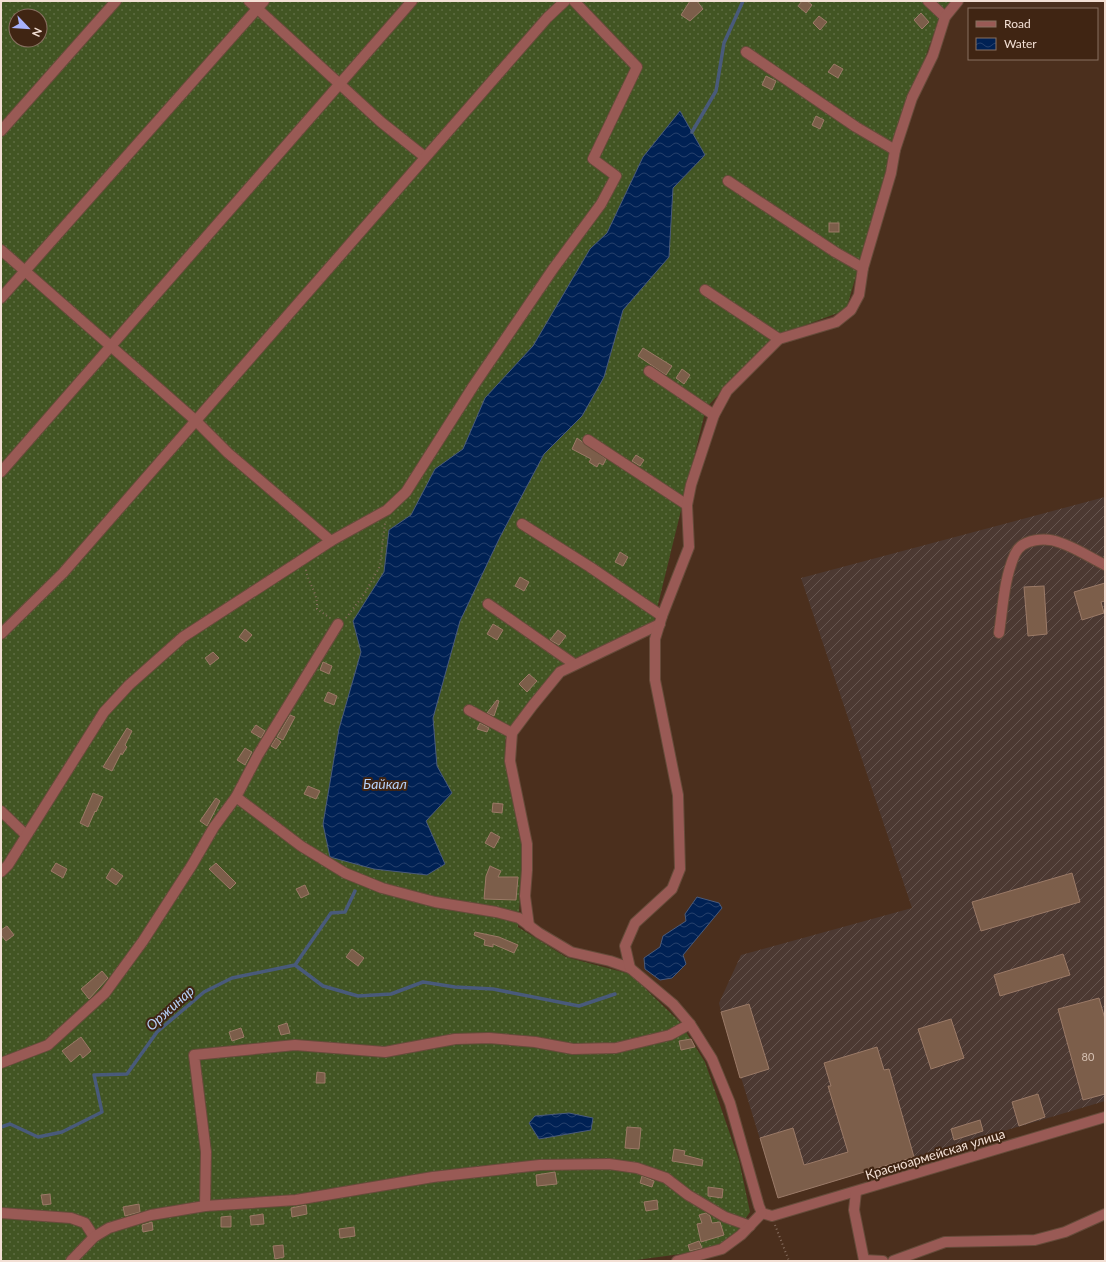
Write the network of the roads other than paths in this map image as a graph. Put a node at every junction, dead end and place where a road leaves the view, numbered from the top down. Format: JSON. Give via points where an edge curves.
{"nodes":[{"id":1,"x":116,"y":1,"type":"edge"},
{"id":2,"x":249,"y":1,"type":"edge"},
{"id":3,"x":412,"y":1,"type":"edge"},
{"id":4,"x":566,"y":1,"type":"edge"},
{"id":5,"x":574,"y":1,"type":"edge"},
{"id":6,"x":928,"y":1,"type":"edge"},
{"id":7,"x":958,"y":1,"type":"edge"},
{"id":8,"x":261,"y":5,"type":"edge"},
{"id":9,"x":945,"y":17,"type":"junction"},
{"id":10,"x":746,"y":52,"type":"dead end"},
{"id":11,"x":340,"y":84,"type":"junction"},
{"id":12,"x":1,"y":131,"type":"edge"},
{"id":13,"x":895,"y":150,"type":"junction"},
{"id":14,"x":425,"y":157,"type":"junction"},
{"id":15,"x":728,"y":181,"type":"dead end"},
{"id":16,"x":1,"y":250,"type":"edge"},
{"id":17,"x":863,"y":268,"type":"junction"},
{"id":18,"x":25,"y":271,"type":"junction"},
{"id":19,"x":705,"y":290,"type":"dead end"},
{"id":20,"x":1,"y":298,"type":"edge"},
{"id":21,"x":778,"y":339,"type":"junction"},
{"id":22,"x":109,"y":346,"type":"junction"},
{"id":23,"x":649,"y":371,"type":"dead end"},
{"id":24,"x":714,"y":415,"type":"junction"},
{"id":25,"x":195,"y":420,"type":"junction"},
{"id":26,"x":588,"y":440,"type":"dead end"},
{"id":27,"x":1,"y":472,"type":"edge"},
{"id":28,"x":687,"y":505,"type":"junction"},
{"id":29,"x":522,"y":524,"type":"dead end"},
{"id":30,"x":331,"y":541,"type":"junction"},
{"id":31,"x":1105,"y":565,"type":"edge"},
{"id":32,"x":488,"y":604,"type":"dead end"},
{"id":33,"x":661,"y":620,"type":"junction"},
{"id":34,"x":338,"y":624,"type":"road end"},
{"id":35,"x":1000,"y":633,"type":"dead end"},
{"id":36,"x":1,"y":634,"type":"edge"},
{"id":37,"x":574,"y":664,"type":"junction"},
{"id":38,"x":469,"y":710,"type":"dead end"},
{"id":39,"x":512,"y":733,"type":"junction"},
{"id":40,"x":236,"y":797,"type":"junction"},
{"id":41,"x":1,"y":811,"type":"edge"},
{"id":42,"x":26,"y":835,"type":"junction"},
{"id":43,"x":1,"y":872,"type":"edge"},
{"id":44,"x":529,"y":926,"type":"junction"},
{"id":45,"x":630,"y":968,"type":"junction"},
{"id":46,"x":690,"y":1024,"type":"junction"},
{"id":47,"x":1,"y":1063,"type":"edge"},
{"id":48,"x":1105,"y":1117,"type":"edge"},
{"id":49,"x":856,"y":1192,"type":"junction"},
{"id":50,"x":205,"y":1206,"type":"junction"},
{"id":51,"x":1,"y":1213,"type":"edge"},
{"id":52,"x":767,"y":1214,"type":"junction"},
{"id":53,"x":1105,"y":1214,"type":"edge"},
{"id":54,"x":750,"y":1226,"type":"junction"},
{"id":55,"x":94,"y":1237,"type":"junction"},
{"id":56,"x":861,"y":1260,"type":"edge"},
{"id":57,"x":70,"y":1261,"type":"edge"},
{"id":58,"x":677,"y":1261,"type":"edge"},
{"id":59,"x":884,"y":1261,"type":"edge"},
{"id":60,"x":893,"y":1261,"type":"edge"}],
"edges":[{"from":1,"to":12,"type":"street"},
{"from":2,"to":8,"type":"street"},
{"from":3,"to":11,"type":"street"},
{"from":4,"to":14,"type":"street","via":[[547,18]]},
{"from":5,"to":30,"type":"street","via":[[637,67],[593,159],[616,176],[601,204],[474,385],[406,492],[387,510]]},
{"from":6,"to":9,"type":"street"},
{"from":7,"to":9,"type":"street"},
{"from":8,"to":11,"type":"street"},
{"from":8,"to":18,"type":"street"},
{"from":9,"to":13,"type":"street","via":[[933,55],[912,98]]},
{"from":10,"to":13,"type":"street","via":[[856,127]]},
{"from":11,"to":14,"type":"street","via":[[381,122]]},
{"from":11,"to":22,"type":"street"},
{"from":13,"to":17,"type":"street","via":[[891,173]]},
{"from":14,"to":25,"type":"street"},
{"from":15,"to":17,"type":"street"},
{"from":16,"to":18,"type":"street"},
{"from":17,"to":21,"type":"street","via":[[859,295],[851,310],[836,322]]},
{"from":18,"to":20,"type":"street"},
{"from":18,"to":22,"type":"street"},
{"from":19,"to":21,"type":"street"},
{"from":21,"to":24,"type":"street","via":[[727,391]]},
{"from":22,"to":25,"type":"street"},
{"from":22,"to":27,"type":"street"},
{"from":23,"to":24,"type":"street"},
{"from":24,"to":28,"type":"street"},
{"from":25,"to":30,"type":"street","via":[[228,454]]},
{"from":25,"to":36,"type":"street","via":[[63,573]]},
{"from":26,"to":28,"type":"street"},
{"from":28,"to":33,"type":"street","via":[[689,547]]},
{"from":29,"to":33,"type":"street","via":[[590,567]]},
{"from":30,"to":42,"type":"street","via":[[183,637],[129,685],[104,712]]},
{"from":31,"to":35,"type":"street","via":[[1061,542],[1035,540],[1022,546],[1015,553],[1006,582]]},
{"from":32,"to":37,"type":"street"},
{"from":33,"to":37,"type":"street"},
{"from":33,"to":45,"type":"street","via":[[655,639],[655,680],[678,795],[680,869],[672,889],[635,922],[625,946]]},
{"from":34,"to":40,"type":"street","via":[[258,755]]},
{"from":37,"to":39,"type":"street","via":[[560,672]]},
{"from":38,"to":39,"type":"street"},
{"from":39,"to":44,"type":"street","via":[[510,761],[527,844],[525,896]]},
{"from":40,"to":44,"type":"street","via":[[301,846],[345,873],[382,888],[435,902],[519,918]]},
{"from":40,"to":47,"type":"street","via":[[214,827],[143,941],[105,993],[48,1045]]},
{"from":41,"to":42,"type":"street"},
{"from":42,"to":43,"type":"street"},
{"from":44,"to":45,"type":"street","via":[[571,952]]},
{"from":45,"to":46,"type":"street","via":[[673,1004]]},
{"from":46,"to":50,"type":"street","via":[[670,1035],[616,1048],[573,1049],[535,1042],[489,1038],[455,1039],[385,1052],[295,1045],[194,1055],[206,1152]]},
{"from":46,"to":52,"type":"street","via":[[712,1059],[730,1103],[758,1206]]},
{"from":48,"to":49,"type":"street","name":"Красноармейская улица"},
{"from":49,"to":52,"type":"street","name":"Красноармейская улица"},
{"from":49,"to":56,"type":"street","via":[[854,1210]]},
{"from":50,"to":54,"type":"street","via":[[296,1200],[433,1177],[540,1165],[609,1164],[637,1168],[666,1178],[688,1195],[725,1217]]},
{"from":50,"to":55,"type":"street","via":[[151,1215],[109,1228]]},
{"from":51,"to":55,"type":"street","via":[[72,1218],[84,1223]]},
{"from":52,"to":54,"type":"street"},
{"from":53,"to":60,"type":"street","via":[[1066,1232],[1035,1240],[945,1242]]},
{"from":54,"to":58,"type":"street","via":[[722,1249]]},
{"from":55,"to":57,"type":"street"},
{"from":56,"to":59,"type":"street"}]}
